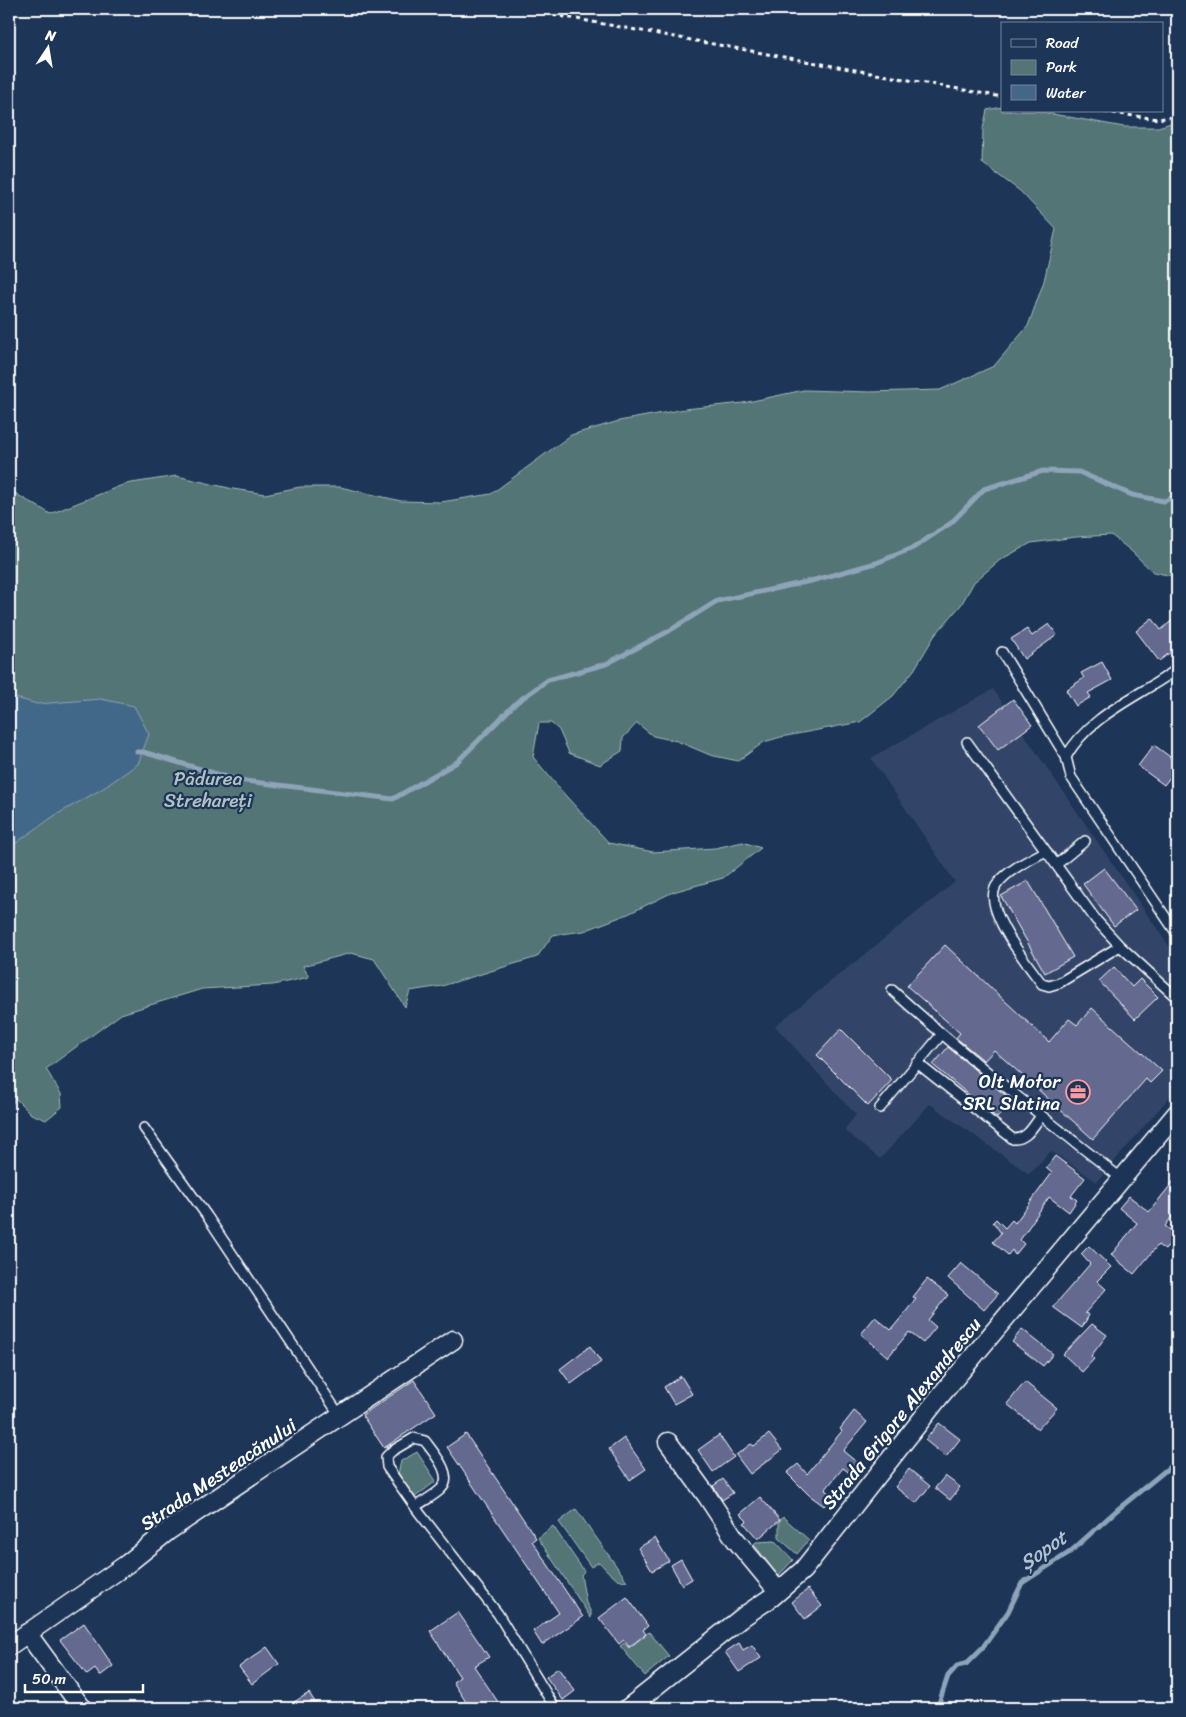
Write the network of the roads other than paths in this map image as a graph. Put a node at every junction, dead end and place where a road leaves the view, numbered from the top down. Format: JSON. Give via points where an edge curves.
{"nodes":[{"id":1,"x":1002,"y":652,"type":"dead end"},
{"id":2,"x":1177,"y":670,"type":"edge"},
{"id":3,"x":967,"y":742,"type":"dead end"},
{"id":4,"x":1066,"y":757,"type":"junction"},
{"id":5,"x":1085,"y":841,"type":"dead end"},
{"id":6,"x":1046,"y":851,"type":"junction"},
{"id":7,"x":1056,"y":865,"type":"junction"},
{"id":8,"x":1177,"y":934,"type":"edge"},
{"id":9,"x":1120,"y":946,"type":"junction"},
{"id":10,"x":892,"y":990,"type":"dead end"},
{"id":11,"x":1177,"y":998,"type":"edge"},
{"id":12,"x":941,"y":1035,"type":"junction"},
{"id":13,"x":917,"y":1062,"type":"junction"},
{"id":14,"x":880,"y":1108,"type":"dead end"},
{"id":15,"x":1177,"y":1113,"type":"edge"},
{"id":16,"x":1041,"y":1116,"type":"junction"},
{"id":17,"x":144,"y":1128,"type":"dead end"},
{"id":18,"x":1122,"y":1179,"type":"junction"},
{"id":19,"x":453,"y":1340,"type":"dead end"},
{"id":20,"x":340,"y":1416,"type":"junction"},
{"id":21,"x":668,"y":1442,"type":"dead end"},
{"id":22,"x":415,"y":1506,"type":"junction"},
{"id":23,"x":778,"y":1592,"type":"junction"},
{"id":24,"x":28,"y":1633,"type":"junction"},
{"id":25,"x":9,"y":1646,"type":"edge"},
{"id":26,"x":82,"y":1708,"type":"edge"},
{"id":27,"x":555,"y":1708,"type":"edge"},
{"id":28,"x":628,"y":1708,"type":"edge"}],
"edges":[{"from":1,"to":4,"type":"lane"},
{"from":2,"to":4,"type":"lane","via":[[1113,708],[1074,742]]},
{"from":3,"to":6,"type":"lane"},
{"from":4,"to":8,"type":"lane","via":[[1071,777]]},
{"from":5,"to":7,"type":"lane"},
{"from":6,"to":7,"type":"lane"},
{"from":6,"to":9,"type":"lane","via":[[1017,866],[996,886],[993,902],[1008,938],[1042,984],[1059,983]]},
{"from":7,"to":9,"type":"lane","via":[[1096,920]]},
{"from":9,"to":11,"type":"lane"},
{"from":10,"to":12,"type":"lane"},
{"from":12,"to":13,"type":"lane"},
{"from":12,"to":16,"type":"lane"},
{"from":13,"to":14,"type":"lane"},
{"from":13,"to":16,"type":"lane","via":[[1013,1138],[1020,1139],[1026,1135]]},
{"from":15,"to":18,"type":"street","name":"Strada Grigore Alexandrescu"},
{"from":16,"to":18,"type":"lane"},
{"from":17,"to":20,"type":"lane","via":[[207,1216]]},
{"from":18,"to":23,"type":"street","name":"Strada Grigore Alexandrescu","via":[[940,1396],[803,1570]]},
{"from":19,"to":20,"type":"street","name":"Strada Mesteacănului"},
{"from":20,"to":24,"type":"street","name":"Strada Mesteacănului","via":[[168,1531],[127,1564]]},
{"from":21,"to":23,"type":"street","via":[[735,1540]]},
{"from":22,"to":22,"type":"lane","via":[[387,1468],[386,1457],[414,1438],[425,1441],[445,1472],[446,1480],[443,1488]]},
{"from":22,"to":27,"type":"lane","via":[[498,1614]]},
{"from":23,"to":28,"type":"street","name":"Strada Grigore Alexandrescu"},
{"from":24,"to":25,"type":"street","name":"Strada Mesteacănului"},
{"from":24,"to":26,"type":"street"}]}
